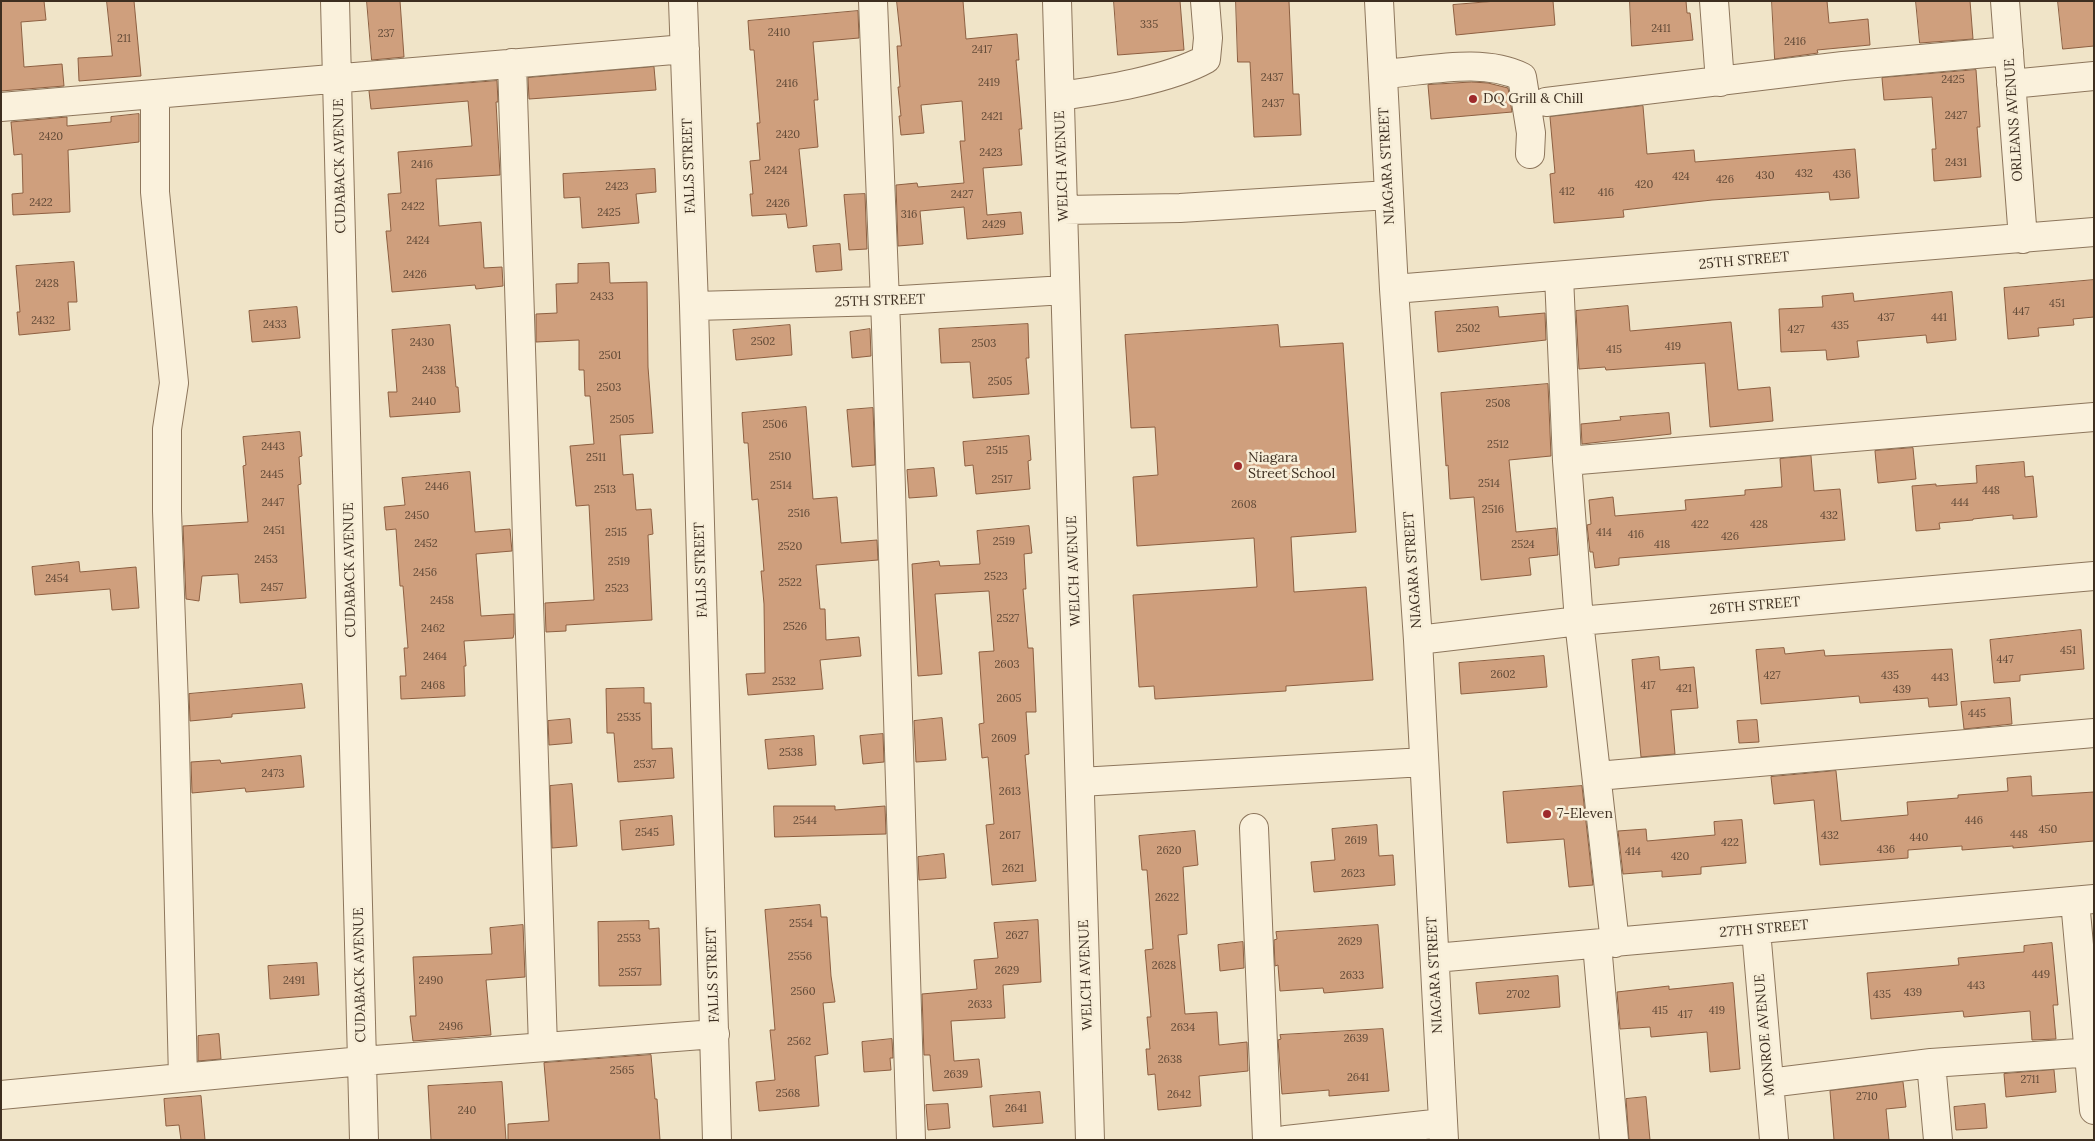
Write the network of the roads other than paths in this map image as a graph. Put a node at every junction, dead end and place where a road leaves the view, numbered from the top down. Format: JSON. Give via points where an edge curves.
{"nodes":[{"id":1,"x":335,"y":1,"type":"edge"},
{"id":2,"x":683,"y":1,"type":"edge"},
{"id":3,"x":873,"y":1,"type":"edge"},
{"id":4,"x":1057,"y":1,"type":"edge"},
{"id":5,"x":1205,"y":1,"type":"edge"},
{"id":6,"x":1380,"y":1,"type":"edge"},
{"id":7,"x":1714,"y":1,"type":"edge"},
{"id":8,"x":2005,"y":1,"type":"edge"},
{"id":9,"x":685,"y":49,"type":"junction"},
{"id":10,"x":2008,"y":51,"type":"junction"},
{"id":11,"x":512,"y":63,"type":"junction"},
{"id":12,"x":1383,"y":74,"type":"junction"},
{"id":13,"x":2094,"y":76,"type":"edge"},
{"id":14,"x":337,"y":78,"type":"junction"},
{"id":15,"x":1720,"y":82,"type":"junction"},
{"id":16,"x":2011,"y":84,"type":"junction"},
{"id":17,"x":155,"y":94,"type":"junction"},
{"id":18,"x":1060,"y":96,"type":"junction"},
{"id":19,"x":1546,"y":102,"type":"dead end"},
{"id":20,"x":1,"y":107,"type":"edge"},
{"id":21,"x":1530,"y":154,"type":"dead end"},
{"id":22,"x":1389,"y":195,"type":"junction"},
{"id":23,"x":1064,"y":210,"type":"junction"},
{"id":24,"x":2094,"y":232,"type":"edge"},
{"id":25,"x":2022,"y":239,"type":"junction"},
{"id":26,"x":1559,"y":276,"type":"junction"},
{"id":27,"x":1394,"y":289,"type":"junction"},
{"id":28,"x":1065,"y":290,"type":"junction"},
{"id":29,"x":885,"y":301,"type":"junction"},
{"id":30,"x":694,"y":306,"type":"junction"},
{"id":31,"x":2094,"y":417,"type":"edge"},
{"id":32,"x":1567,"y":462,"type":"junction"},
{"id":33,"x":2094,"y":576,"type":"edge"},
{"id":34,"x":1579,"y":621,"type":"junction"},
{"id":35,"x":1418,"y":640,"type":"junction"},
{"id":36,"x":2094,"y":733,"type":"edge"},
{"id":37,"x":1424,"y":762,"type":"junction"},
{"id":38,"x":1597,"y":776,"type":"junction"},
{"id":39,"x":1080,"y":782,"type":"junction"},
{"id":40,"x":1254,"y":828,"type":"dead end"},
{"id":41,"x":2084,"y":900,"type":"edge"},
{"id":42,"x":1756,"y":930,"type":"junction"},
{"id":43,"x":1606,"y":944,"type":"junction"},
{"id":44,"x":1435,"y":958,"type":"junction"},
{"id":45,"x":715,"y":1034,"type":"junction"},
{"id":46,"x":543,"y":1047,"type":"junction"},
{"id":47,"x":2091,"y":1052,"type":"edge"},
{"id":48,"x":362,"y":1061,"type":"junction"},
{"id":49,"x":1931,"y":1063,"type":"junction"},
{"id":50,"x":183,"y":1078,"type":"junction"},
{"id":51,"x":1769,"y":1083,"type":"junction"},
{"id":52,"x":1,"y":1095,"type":"edge"},
{"id":53,"x":2094,"y":1110,"type":"edge"},
{"id":54,"x":1443,"y":1131,"type":"edge"},
{"id":55,"x":364,"y":1140,"type":"edge"},
{"id":56,"x":717,"y":1140,"type":"edge"},
{"id":57,"x":911,"y":1140,"type":"edge"},
{"id":58,"x":1090,"y":1140,"type":"edge"},
{"id":59,"x":1267,"y":1140,"type":"edge"},
{"id":60,"x":1286,"y":1140,"type":"edge"},
{"id":61,"x":1614,"y":1140,"type":"edge"},
{"id":62,"x":1774,"y":1140,"type":"edge"},
{"id":63,"x":1938,"y":1140,"type":"edge"}],
"edges":[{"from":1,"to":14,"type":"street","name":"CUDABACK AVENUE"},
{"from":2,"to":9,"type":"street","name":"FALLS STREET"},
{"from":3,"to":29,"type":"street"},
{"from":4,"to":18,"type":"street","name":"WELCH AVENUE"},
{"from":5,"to":18,"type":"street","via":[[1206,59],[1188,69]]},
{"from":6,"to":12,"type":"street","name":"NIAGARA STREET"},
{"from":7,"to":15,"type":"street"},
{"from":8,"to":10,"type":"street","name":"ORLEANS AVENUE"},
{"from":9,"to":11,"type":"street"},
{"from":9,"to":30,"type":"street","name":"FALLS STREET"},
{"from":10,"to":15,"type":"street","via":[[1843,66]]},
{"from":10,"to":16,"type":"street","name":"ORLEANS AVENUE"},
{"from":11,"to":14,"type":"street"},
{"from":11,"to":46,"type":"street"},
{"from":12,"to":21,"type":"street","via":[[1481,66],[1507,69],[1522,77],[1531,133]]},
{"from":12,"to":22,"type":"street","name":"NIAGARA STREET"},
{"from":13,"to":16,"type":"street"},
{"from":14,"to":17,"type":"street"},
{"from":14,"to":48,"type":"street","name":"CUDABACK AVENUE"},
{"from":15,"to":19,"type":"street"},
{"from":16,"to":25,"type":"street","name":"ORLEANS AVENUE"},
{"from":17,"to":20,"type":"street"},
{"from":17,"to":50,"type":"street","via":[[155,192],[174,383],[167,428],[167,511]]},
{"from":18,"to":23,"type":"street","name":"WELCH AVENUE"},
{"from":22,"to":23,"type":"street","via":[[1180,208]]},
{"from":22,"to":27,"type":"street","name":"NIAGARA STREET"},
{"from":23,"to":28,"type":"street","name":"WELCH AVENUE"},
{"from":24,"to":25,"type":"street","name":"25TH STREET"},
{"from":25,"to":26,"type":"street","name":"25TH STREET"},
{"from":26,"to":27,"type":"street","name":"25TH STREET"},
{"from":26,"to":32,"type":"street"},
{"from":27,"to":35,"type":"street","name":"NIAGARA STREET"},
{"from":28,"to":29,"type":"street","name":"25TH STREET"},
{"from":28,"to":39,"type":"street","name":"WELCH AVENUE"},
{"from":29,"to":30,"type":"street","name":"25TH STREET"},
{"from":29,"to":57,"type":"street"},
{"from":30,"to":45,"type":"street","name":"FALLS STREET"},
{"from":31,"to":32,"type":"street"},
{"from":32,"to":34,"type":"street"},
{"from":33,"to":34,"type":"street","name":"26TH STREET"},
{"from":34,"to":35,"type":"street","name":"26TH STREET"},
{"from":34,"to":38,"type":"street"},
{"from":35,"to":37,"type":"street","name":"NIAGARA STREET"},
{"from":36,"to":38,"type":"street"},
{"from":37,"to":39,"type":"street"},
{"from":37,"to":44,"type":"street","name":"NIAGARA STREET"},
{"from":38,"to":43,"type":"street"},
{"from":39,"to":58,"type":"street","name":"WELCH AVENUE"},
{"from":40,"to":59,"type":"street"},
{"from":41,"to":42,"type":"street","name":"27TH STREET"},
{"from":41,"to":47,"type":"street"},
{"from":42,"to":43,"type":"street","name":"27TH STREET"},
{"from":42,"to":51,"type":"street","name":"MONROE AVENUE"},
{"from":43,"to":44,"type":"street","name":"27TH STREET"},
{"from":43,"to":61,"type":"street"},
{"from":44,"to":54,"type":"street","name":"NIAGARA STREET"},
{"from":45,"to":46,"type":"street"},
{"from":45,"to":56,"type":"street","name":"FALLS STREET"},
{"from":46,"to":48,"type":"street"},
{"from":47,"to":49,"type":"street"},
{"from":47,"to":53,"type":"street"},
{"from":48,"to":50,"type":"street"},
{"from":48,"to":55,"type":"street","name":"CUDABACK AVENUE"},
{"from":49,"to":51,"type":"street"},
{"from":49,"to":63,"type":"street"},
{"from":50,"to":52,"type":"street"},
{"from":51,"to":62,"type":"street","name":"MONROE AVENUE"},
{"from":54,"to":60,"type":"street"}]}
